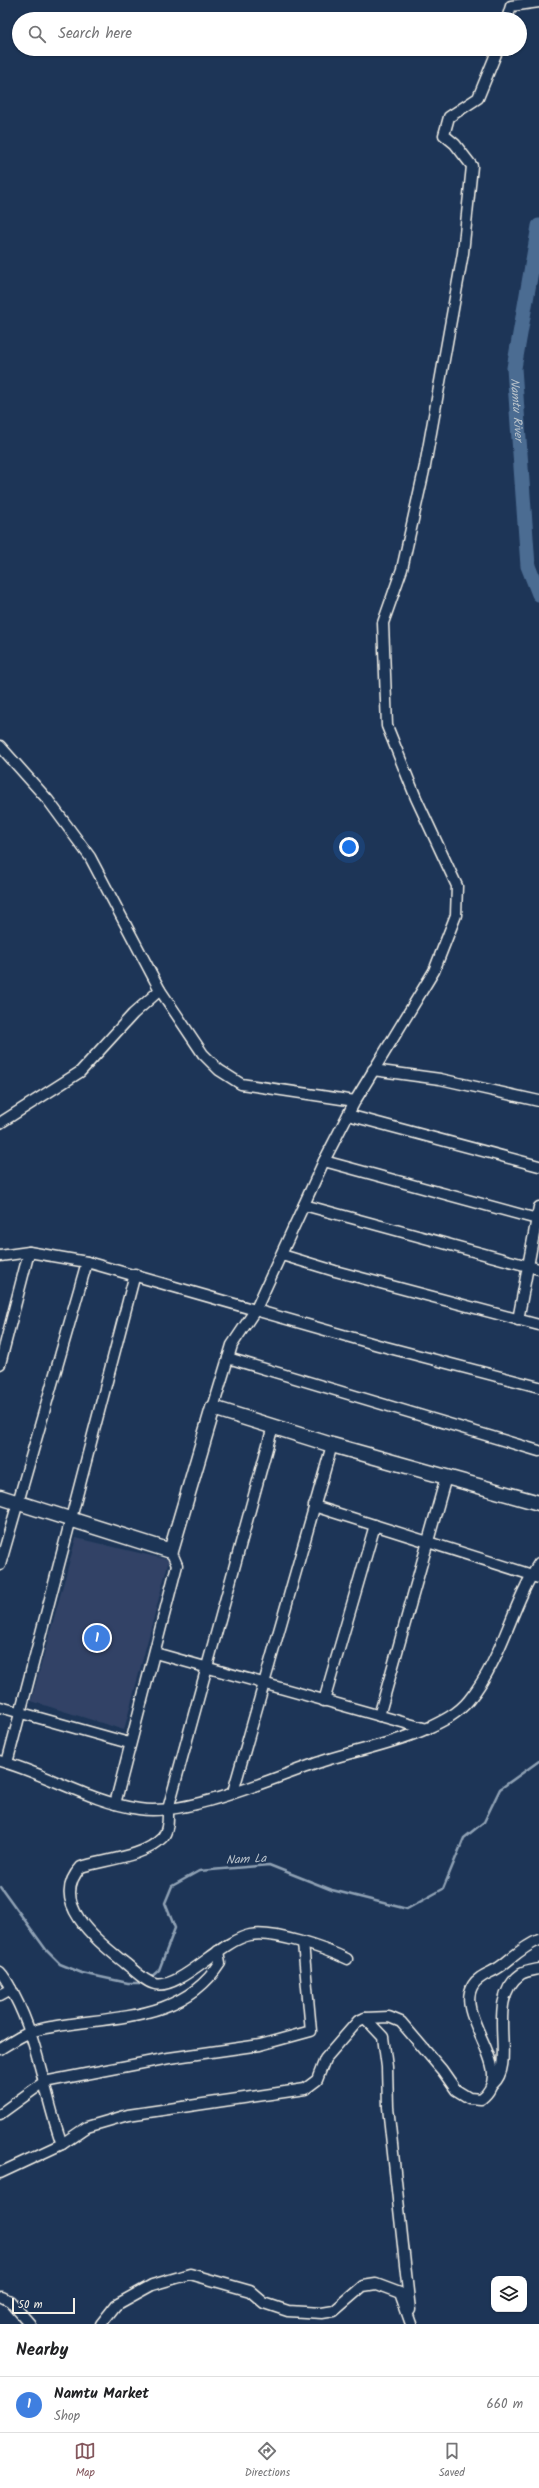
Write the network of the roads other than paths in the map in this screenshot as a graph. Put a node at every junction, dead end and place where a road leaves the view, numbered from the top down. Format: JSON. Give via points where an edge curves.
{"nodes":[{"id":1,"x":539,"y":2,"type":"edge"},
{"id":2,"x":509,"y":12,"type":"edge"},
{"id":3,"x":495,"y":56,"type":"edge"},
{"id":4,"x":0,"y":746,"type":"edge"},
{"id":5,"x":160,"y":990,"type":"junction"},
{"id":6,"x":373,"y":1070,"type":"junction"},
{"id":7,"x":355,"y":1101,"type":"junction"},
{"id":8,"x":539,"y":1101,"type":"edge"},
{"id":9,"x":348,"y":1114,"type":"junction"},
{"id":10,"x":0,"y":1123,"type":"edge"},
{"id":11,"x":324,"y":1161,"type":"junction"},
{"id":12,"x":539,"y":1166,"type":"edge"},
{"id":13,"x":304,"y":1204,"type":"junction"},
{"id":14,"x":539,"y":1208,"type":"edge"},
{"id":15,"x":537,"y":1219,"type":"junction"},
{"id":16,"x":30,"y":1252,"type":"junction"},
{"id":17,"x":282,"y":1255,"type":"junction"},
{"id":18,"x":0,"y":1256,"type":"edge"},
{"id":19,"x":87,"y":1262,"type":"junction"},
{"id":20,"x":534,"y":1267,"type":"edge"},
{"id":21,"x":135,"y":1274,"type":"junction"},
{"id":22,"x":256,"y":1309,"type":"junction"},
{"id":23,"x":518,"y":1320,"type":"junction"},
{"id":24,"x":539,"y":1325,"type":"edge"},
{"id":25,"x":228,"y":1358,"type":"junction"},
{"id":26,"x":0,"y":1364,"type":"edge"},
{"id":27,"x":539,"y":1387,"type":"edge"},
{"id":28,"x":213,"y":1408,"type":"junction"},
{"id":29,"x":273,"y":1426,"type":"junction"},
{"id":30,"x":332,"y":1445,"type":"junction"},
{"id":31,"x":539,"y":1451,"type":"edge"},
{"id":32,"x":446,"y":1477,"type":"junction"},
{"id":33,"x":0,"y":1497,"type":"edge"},
{"id":34,"x":18,"y":1502,"type":"junction"},
{"id":35,"x":539,"y":1503,"type":"edge"},
{"id":36,"x":314,"y":1506,"type":"junction"},
{"id":37,"x":70,"y":1518,"type":"junction"},
{"id":38,"x":375,"y":1525,"type":"junction"},
{"id":39,"x":428,"y":1542,"type":"junction"},
{"id":40,"x":171,"y":1551,"type":"junction"},
{"id":41,"x":539,"y":1563,"type":"edge"},
{"id":42,"x":0,"y":1565,"type":"edge"},
{"id":43,"x":535,"y":1576,"type":"edge"},
{"id":44,"x":155,"y":1653,"type":"junction"},
{"id":45,"x":207,"y":1668,"type":"junction"},
{"id":46,"x":264,"y":1684,"type":"junction"},
{"id":47,"x":324,"y":1701,"type":"junction"},
{"id":48,"x":0,"y":1707,"type":"edge"},
{"id":49,"x":20,"y":1712,"type":"junction"},
{"id":50,"x":379,"y":1716,"type":"junction"},
{"id":51,"x":427,"y":1729,"type":"junction"},
{"id":52,"x":129,"y":1743,"type":"junction"},
{"id":53,"x":3,"y":1762,"type":"edge"},
{"id":54,"x":233,"y":1792,"type":"junction"},
{"id":55,"x":114,"y":1804,"type":"junction"},
{"id":56,"x":168,"y":1809,"type":"junction"},
{"id":57,"x":539,"y":1940,"type":"edge"},
{"id":58,"x":303,"y":1943,"type":"junction"},
{"id":59,"x":218,"y":1951,"type":"junction"},
{"id":60,"x":346,"y":1959,"type":"dead end"},
{"id":61,"x":539,"y":1969,"type":"edge"},
{"id":62,"x":0,"y":1972,"type":"edge"},
{"id":63,"x":11,"y":1989,"type":"junction"},
{"id":64,"x":0,"y":1995,"type":"edge"},
{"id":65,"x":364,"y":2018,"type":"junction"},
{"id":66,"x":31,"y":2032,"type":"junction"},
{"id":67,"x":0,"y":2049,"type":"edge"},
{"id":68,"x":44,"y":2082,"type":"junction"},
{"id":69,"x":492,"y":2085,"type":"junction"},
{"id":70,"x":0,"y":2114,"type":"edge"},
{"id":71,"x":62,"y":2144,"type":"junction"},
{"id":72,"x":0,"y":2173,"type":"edge"},
{"id":73,"x":2,"y":2297,"type":"dead end"},
{"id":74,"x":410,"y":2321,"type":"edge"},
{"id":75,"x":30,"y":2324,"type":"edge"},
{"id":76,"x":101,"y":2324,"type":"edge"}],
"edges":[{"from":1,"to":2,"type":"street","via":[[511,6]]},
{"from":3,"to":6,"type":"street","via":[[478,98],[449,117],[444,135],[455,144],[472,166],[463,253],[425,466],[402,569],[383,623],[387,726],[416,798],[457,886],[456,915],[434,971]]},
{"from":4,"to":5,"type":"street","via":[[48,800],[90,857]]},
{"from":5,"to":7,"type":"street","via":[[203,1054],[219,1070],[241,1084]]},
{"from":5,"to":10,"type":"street","via":[[133,1014],[80,1072]]},
{"from":6,"to":7,"type":"street"},
{"from":6,"to":8,"type":"street","via":[[440,1079]]},
{"from":7,"to":9,"type":"street"},
{"from":9,"to":11,"type":"street"},
{"from":9,"to":12,"type":"street"},
{"from":11,"to":13,"type":"street"},
{"from":11,"to":15,"type":"street"},
{"from":13,"to":17,"type":"street"},
{"from":13,"to":20,"type":"street"},
{"from":14,"to":15,"type":"street"},
{"from":15,"to":20,"type":"street"},
{"from":16,"to":18,"type":"street"},
{"from":16,"to":19,"type":"street"},
{"from":16,"to":26,"type":"street"},
{"from":17,"to":22,"type":"street"},
{"from":17,"to":23,"type":"street"},
{"from":19,"to":21,"type":"street"},
{"from":19,"to":34,"type":"street"},
{"from":20,"to":23,"type":"street"},
{"from":21,"to":22,"type":"street"},
{"from":21,"to":37,"type":"street"},
{"from":22,"to":25,"type":"street","via":[[232,1345]]},
{"from":22,"to":27,"type":"street","via":[[378,1345]]},
{"from":23,"to":24,"type":"street"},
{"from":25,"to":28,"type":"street"},
{"from":25,"to":31,"type":"street"},
{"from":28,"to":29,"type":"main road"},
{"from":28,"to":40,"type":"main road"},
{"from":29,"to":30,"type":"main road"},
{"from":29,"to":45,"type":"street"},
{"from":30,"to":32,"type":"main road"},
{"from":30,"to":36,"type":"street"},
{"from":32,"to":35,"type":"main road"},
{"from":32,"to":39,"type":"street"},
{"from":33,"to":34,"type":"main road"},
{"from":34,"to":37,"type":"main road"},
{"from":34,"to":42,"type":"street"},
{"from":36,"to":38,"type":"street"},
{"from":36,"to":46,"type":"street"},
{"from":37,"to":40,"type":"main road"},
{"from":37,"to":49,"type":"street"},
{"from":38,"to":39,"type":"street"},
{"from":38,"to":47,"type":"street"},
{"from":39,"to":43,"type":"street"},
{"from":39,"to":50,"type":"street"},
{"from":40,"to":44,"type":"street","via":[[177,1565]]},
{"from":41,"to":43,"type":"street"},
{"from":43,"to":51,"type":"street","via":[[490,1668],[469,1701],[450,1718]]},
{"from":44,"to":45,"type":"street"},
{"from":44,"to":52,"type":"street"},
{"from":45,"to":46,"type":"street"},
{"from":45,"to":56,"type":"street"},
{"from":46,"to":47,"type":"street"},
{"from":46,"to":54,"type":"street"},
{"from":47,"to":50,"type":"street"},
{"from":48,"to":49,"type":"street"},
{"from":49,"to":52,"type":"street"},
{"from":49,"to":53,"type":"street"},
{"from":50,"to":51,"type":"street"},
{"from":51,"to":54,"type":"street"},
{"from":52,"to":55,"type":"street"},
{"from":53,"to":55,"type":"street"},
{"from":54,"to":56,"type":"street","via":[[218,1798]]},
{"from":55,"to":56,"type":"street","via":[[141,1810]]},
{"from":56,"to":59,"type":"street","via":[[167,1829],[162,1838],[143,1850],[81,1867],[74,1874],[69,1896],[75,1911],[94,1939],[154,1984],[180,1980]]},
{"from":57,"to":69,"type":"street","via":[[499,1968],[478,1979],[469,1994],[469,2004],[494,2075]]},
{"from":58,"to":59,"type":"street","via":[[252,1934],[239,1938]]},
{"from":58,"to":60,"type":"street","via":[[318,1946]]},
{"from":58,"to":68,"type":"street","via":[[310,2032],[260,2045],[169,2058]]},
{"from":59,"to":66,"type":"street","via":[[220,1963],[211,1978],[167,2005],[125,2018]]},
{"from":61,"to":69,"type":"street","via":[[522,1973],[509,1989],[500,2024],[504,2066],[498,2080]]},
{"from":62,"to":63,"type":"street"},
{"from":63,"to":64,"type":"street"},
{"from":63,"to":66,"type":"street"},
{"from":65,"to":69,"type":"street","via":[[389,2017],[401,2022],[456,2090],[469,2098],[481,2099],[488,2094]]},
{"from":65,"to":71,"type":"street","via":[[342,2038],[325,2059],[317,2080],[305,2089],[128,2115],[87,2127]]},
{"from":65,"to":74,"type":"street","via":[[383,2037]]},
{"from":66,"to":67,"type":"street"},
{"from":66,"to":68,"type":"street"},
{"from":68,"to":70,"type":"street"},
{"from":68,"to":71,"type":"street"},
{"from":71,"to":72,"type":"street"},
{"from":73,"to":75,"type":"street","via":[[10,2301]]},
{"from":74,"to":76,"type":"street","via":[[400,2293],[376,2284],[362,2286],[334,2311],[322,2313],[288,2310],[264,2303],[250,2291],[190,2274],[152,2285],[116,2305]]}]}
